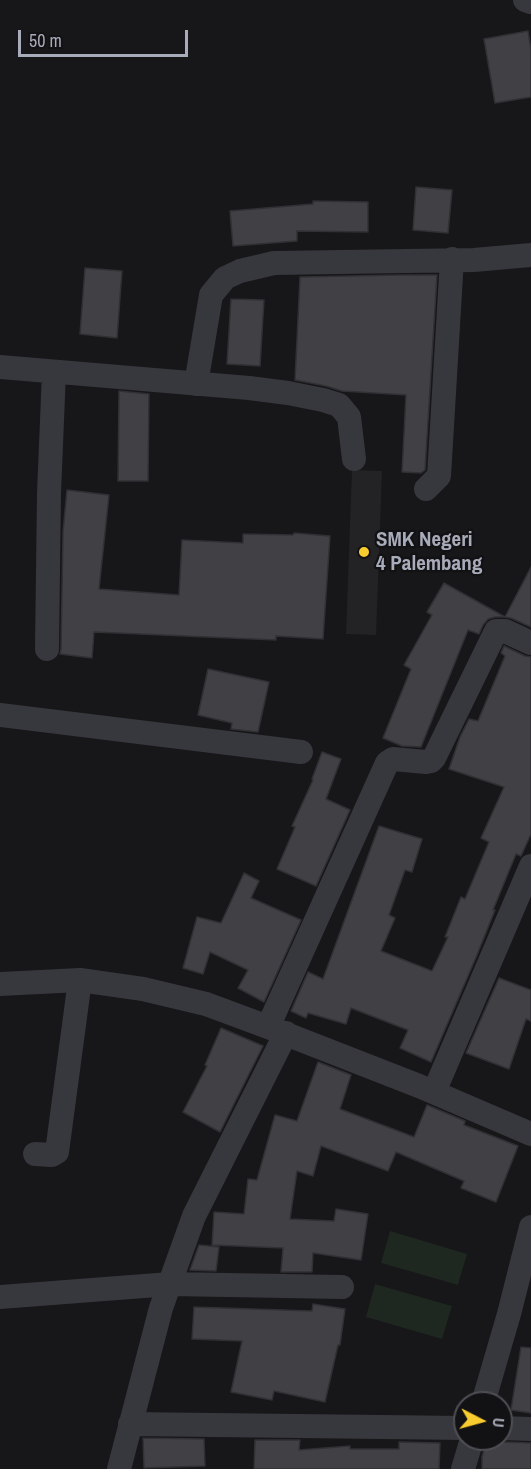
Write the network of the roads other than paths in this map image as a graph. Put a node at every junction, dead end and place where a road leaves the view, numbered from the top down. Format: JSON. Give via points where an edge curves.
{"nodes":[{"id":1,"x":525,"y":0,"type":"edge"},
{"id":2,"x":531,"y":2,"type":"edge"},
{"id":3,"x":531,"y":255,"type":"edge"},
{"id":4,"x":463,"y":260,"type":"junction"},
{"id":5,"x":0,"y":368,"type":"edge"},
{"id":6,"x":54,"y":372,"type":"junction"},
{"id":7,"x":196,"y":384,"type":"junction"},
{"id":8,"x":354,"y":459,"type":"dead end"},
{"id":9,"x":426,"y":489,"type":"dead end"},
{"id":10,"x":531,"y":643,"type":"edge"},
{"id":11,"x":47,"y":649,"type":"dead end"},
{"id":12,"x":0,"y":715,"type":"edge"},
{"id":13,"x":301,"y":752,"type":"dead end"},
{"id":14,"x":531,"y":866,"type":"edge"},
{"id":15,"x":80,"y":980,"type":"junction"},
{"id":16,"x":0,"y":984,"type":"edge"},
{"id":17,"x":277,"y":1030,"type":"junction"},
{"id":18,"x":434,"y":1092,"type":"junction"},
{"id":19,"x":531,"y":1134,"type":"edge"},
{"id":20,"x":34,"y":1154,"type":"dead end"},
{"id":21,"x":531,"y":1227,"type":"edge"},
{"id":22,"x":170,"y":1284,"type":"junction"},
{"id":23,"x":342,"y":1287,"type":"dead end"},
{"id":24,"x":0,"y":1297,"type":"edge"},
{"id":25,"x":487,"y":1391,"type":"edge"},
{"id":26,"x":130,"y":1425,"type":"junction"},
{"id":27,"x":453,"y":1428,"type":"edge"},
{"id":28,"x":513,"y":1428,"type":"edge"},
{"id":29,"x":531,"y":1429,"type":"edge"},
{"id":30,"x":468,"y":1451,"type":"edge"},
{"id":31,"x":119,"y":1469,"type":"edge"},
{"id":32,"x":462,"y":1469,"type":"edge"}],
"edges":[{"from":1,"to":2,"type":"street"},
{"from":3,"to":4,"type":"street"},
{"from":4,"to":7,"type":"street","via":[[274,263],[240,271],[225,278],[211,295]]},
{"from":4,"to":9,"type":"street","via":[[448,337],[439,476]]},
{"from":5,"to":6,"type":"street"},
{"from":6,"to":7,"type":"street"},
{"from":6,"to":11,"type":"street"},
{"from":7,"to":8,"type":"street","via":[[288,393],[339,405],[349,417]]},
{"from":10,"to":17,"type":"street","via":[[496,631],[434,758],[426,762],[393,759],[387,763]]},
{"from":12,"to":13,"type":"street"},
{"from":14,"to":18,"type":"street"},
{"from":15,"to":16,"type":"street"},
{"from":15,"to":17,"type":"street","via":[[206,1004]]},
{"from":15,"to":20,"type":"street","via":[[57,1152]]},
{"from":17,"to":18,"type":"street"},
{"from":17,"to":22,"type":"street","via":[[194,1216]]},
{"from":18,"to":19,"type":"street"},
{"from":21,"to":25,"type":"street"},
{"from":22,"to":23,"type":"street"},
{"from":22,"to":24,"type":"street"},
{"from":22,"to":26,"type":"street"},
{"from":26,"to":27,"type":"street"},
{"from":26,"to":31,"type":"street"},
{"from":28,"to":29,"type":"street"},
{"from":30,"to":32,"type":"street"}]}
